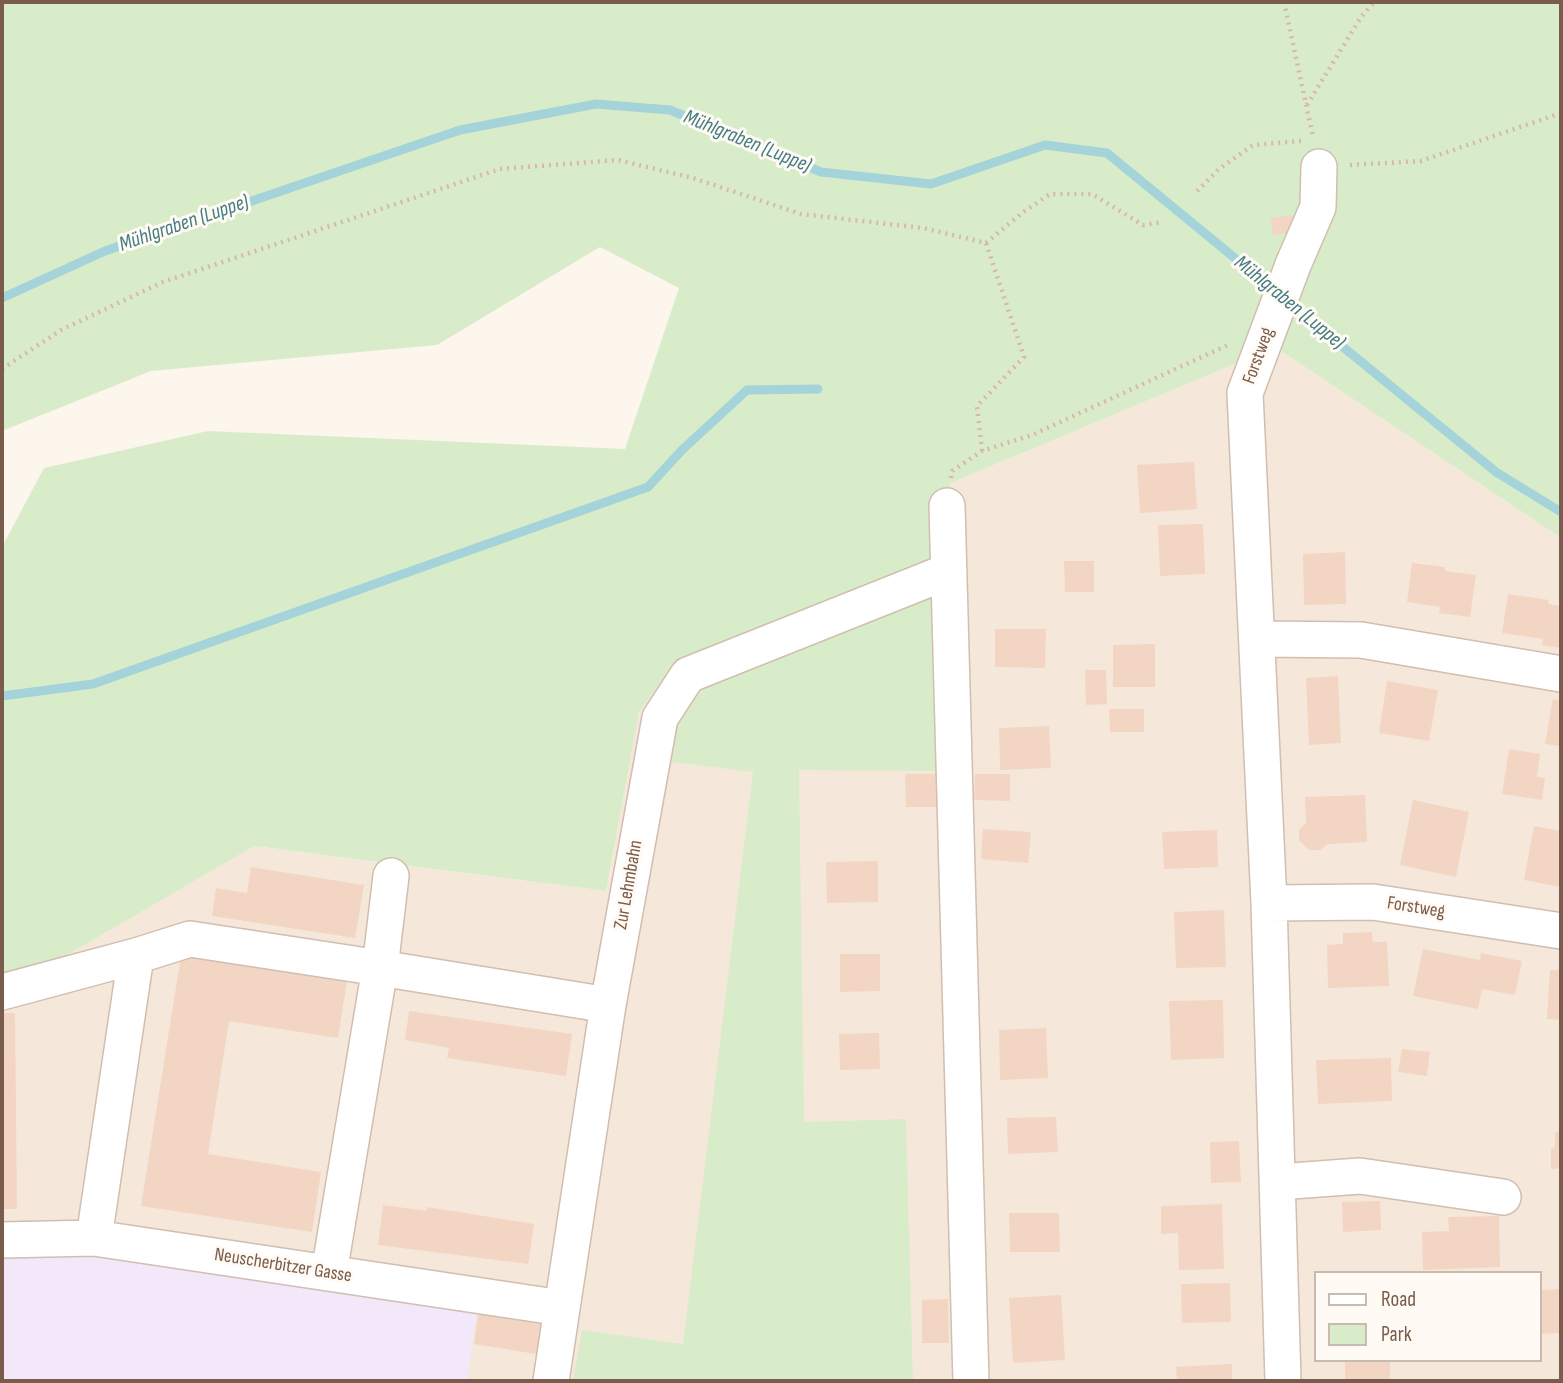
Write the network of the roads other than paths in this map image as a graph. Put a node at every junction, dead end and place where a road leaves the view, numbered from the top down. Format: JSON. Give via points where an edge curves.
{"nodes":[{"id":1,"x":1316,"y":154,"type":"road end"},
{"id":2,"x":947,"y":506,"type":"road end"},
{"id":3,"x":949,"y":571,"type":"junction"},
{"id":4,"x":1257,"y":639,"type":"junction"},
{"id":5,"x":1561,"y":674,"type":"edge"},
{"id":6,"x":391,"y":876,"type":"dead end"},
{"id":7,"x":1269,"y":903,"type":"junction"},
{"id":8,"x":1561,"y":931,"type":"edge"},
{"id":9,"x":136,"y":956,"type":"junction"},
{"id":10,"x":380,"y":968,"type":"junction"},
{"id":11,"x":2,"y":992,"type":"edge"},
{"id":12,"x":608,"y":1005,"type":"junction"},
{"id":13,"x":1278,"y":1182,"type":"junction"},
{"id":14,"x":1503,"y":1196,"type":"dead end"},
{"id":15,"x":94,"y":1238,"type":"junction"},
{"id":16,"x":2,"y":1240,"type":"edge"},
{"id":17,"x":329,"y":1273,"type":"junction"},
{"id":18,"x":562,"y":1308,"type":"junction"},
{"id":19,"x":551,"y":1381,"type":"edge"},
{"id":20,"x":971,"y":1381,"type":"edge"},
{"id":21,"x":1283,"y":1381,"type":"edge"}],
"edges":[{"from":1,"to":4,"type":"street","name":"Forstweg","via":[[1318,207],[1245,393]]},
{"from":2,"to":3,"type":"street"},
{"from":3,"to":12,"type":"street","name":"Zur Lehmbahn","via":[[688,675],[660,718]]},
{"from":3,"to":20,"type":"street"},
{"from":4,"to":5,"type":"street","via":[[1361,640]]},
{"from":4,"to":7,"type":"street","name":"Forstweg"},
{"from":6,"to":10,"type":"street"},
{"from":7,"to":8,"type":"street","name":"Forstweg","via":[[1373,902]]},
{"from":7,"to":13,"type":"street","name":"Forstweg"},
{"from":9,"to":10,"type":"street","via":[[190,939]]},
{"from":9,"to":11,"type":"street"},
{"from":9,"to":15,"type":"street"},
{"from":10,"to":12,"type":"street"},
{"from":10,"to":17,"type":"street"},
{"from":12,"to":18,"type":"street","name":"Zur Lehmbahn"},
{"from":13,"to":14,"type":"street","via":[[1360,1176]]},
{"from":13,"to":21,"type":"street","name":"Forstweg"},
{"from":15,"to":16,"type":"street","name":"Neuscherbitzer Gasse"},
{"from":15,"to":17,"type":"street","name":"Neuscherbitzer Gasse"},
{"from":17,"to":18,"type":"street","name":"Neuscherbitzer Gasse"},
{"from":18,"to":19,"type":"street","name":"Zur Lehmbahn"}]}
